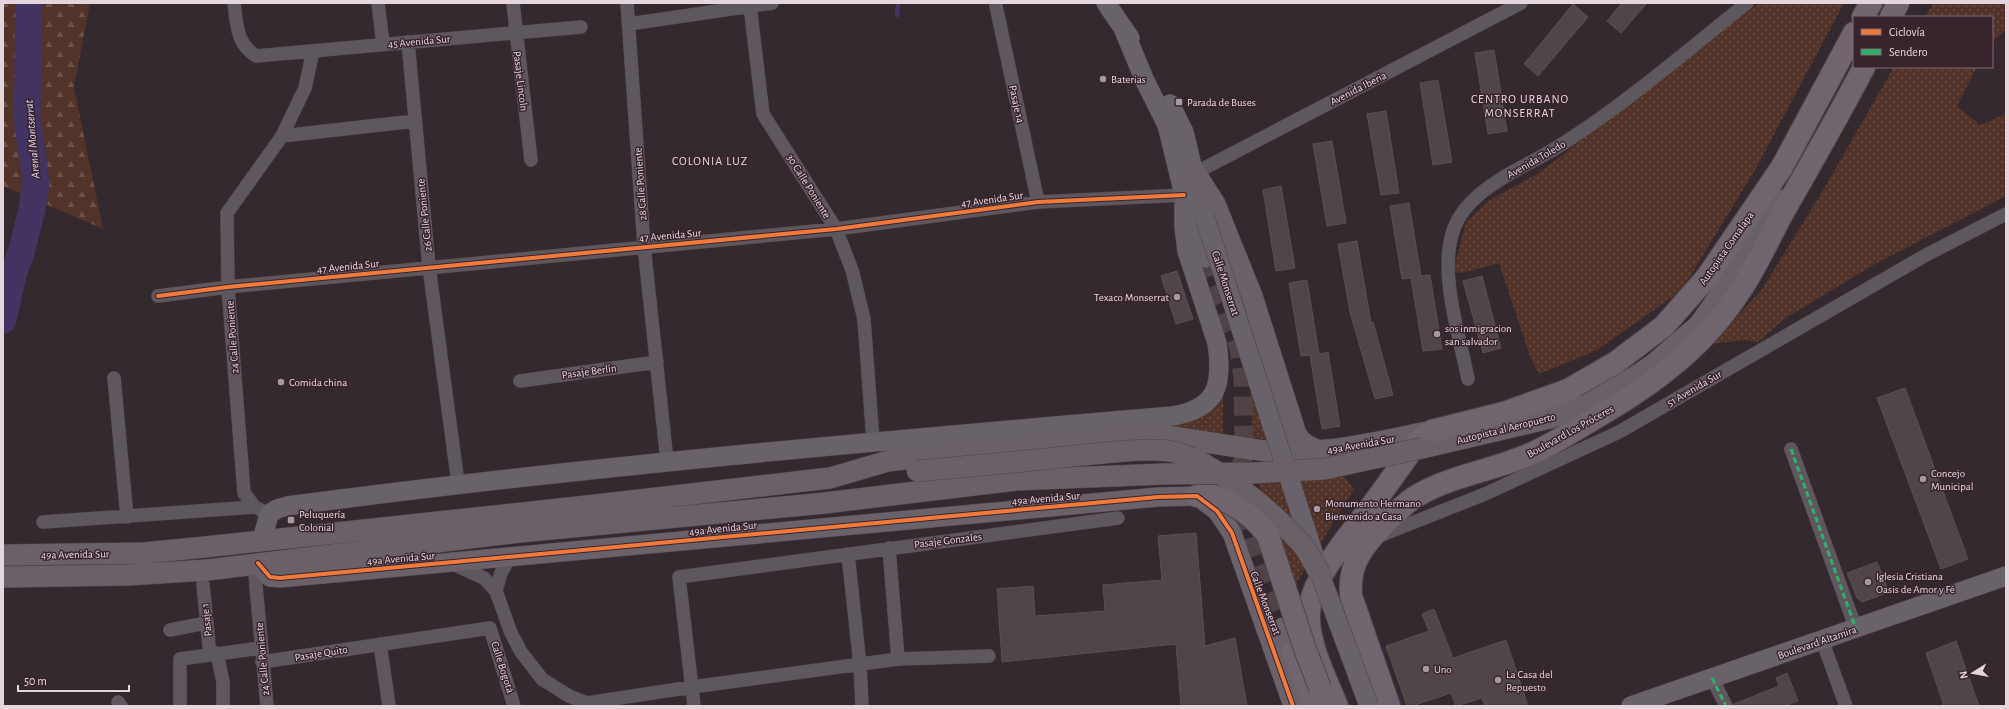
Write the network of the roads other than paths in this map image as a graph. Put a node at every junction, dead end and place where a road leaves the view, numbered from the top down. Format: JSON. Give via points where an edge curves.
{"nodes":[{"id":1,"x":234,"y":3,"type":"edge"},
{"id":2,"x":378,"y":3,"type":"edge"},
{"id":3,"x":513,"y":3,"type":"edge"},
{"id":4,"x":627,"y":3,"type":"edge"},
{"id":5,"x":772,"y":3,"type":"edge"},
{"id":6,"x":1106,"y":3,"type":"edge"},
{"id":7,"x":1521,"y":3,"type":"edge"},
{"id":8,"x":1746,"y":3,"type":"edge"},
{"id":9,"x":1871,"y":3,"type":"edge"},
{"id":10,"x":1898,"y":3,"type":"edge"},
{"id":11,"x":750,"y":6,"type":"junction"},
{"id":12,"x":996,"y":6,"type":"dead end"},
{"id":13,"x":1864,"y":16,"type":"edge"},
{"id":14,"x":1892,"y":16,"type":"edge"},
{"id":15,"x":629,"y":24,"type":"junction"},
{"id":16,"x":581,"y":27,"type":"dead end"},
{"id":17,"x":1123,"y":28,"type":"junction"},
{"id":18,"x":515,"y":32,"type":"junction"},
{"id":19,"x":1853,"y":35,"type":"edge"},
{"id":20,"x":408,"y":42,"type":"junction"},
{"id":21,"x":383,"y":44,"type":"junction"},
{"id":22,"x":313,"y":51,"type":"junction"},
{"id":23,"x":1863,"y":68,"type":"edge"},
{"id":24,"x":415,"y":121,"type":"junction"},
{"id":25,"x":282,"y":136,"type":"junction"},
{"id":26,"x":531,"y":160,"type":"dead end"},
{"id":27,"x":1808,"y":170,"type":"junction"},
{"id":28,"x":1195,"y":173,"type":"junction"},
{"id":29,"x":1184,"y":195,"type":"junction"},
{"id":30,"x":1038,"y":202,"type":"junction"},
{"id":31,"x":2006,"y":214,"type":"edge"},
{"id":32,"x":836,"y":229,"type":"junction"},
{"id":33,"x":644,"y":246,"type":"junction"},
{"id":34,"x":1205,"y":258,"type":"tunnel mouth"},
{"id":35,"x":429,"y":267,"type":"junction"},
{"id":36,"x":228,"y":287,"type":"junction"},
{"id":37,"x":158,"y":296,"type":"dead end"},
{"id":38,"x":657,"y":362,"type":"junction"},
{"id":39,"x":114,"y":378,"type":"dead end"},
{"id":40,"x":1468,"y":379,"type":"dead end"},
{"id":41,"x":520,"y":381,"type":"dead end"},
{"id":42,"x":1427,"y":440,"type":"junction"},
{"id":43,"x":873,"y":441,"type":"junction"},
{"id":44,"x":1791,"y":449,"type":"dead end"},
{"id":45,"x":1323,"y":452,"type":"junction"},
{"id":46,"x":667,"y":461,"type":"junction"},
{"id":47,"x":1266,"y":473,"type":"joint"},
{"id":48,"x":830,"y":478,"type":"junction"},
{"id":49,"x":458,"y":483,"type":"junction"},
{"id":50,"x":1205,"y":496,"type":"junction"},
{"id":51,"x":262,"y":511,"type":"junction"},
{"id":52,"x":127,"y":517,"type":"junction"},
{"id":53,"x":1118,"y":518,"type":"dead end"},
{"id":54,"x":43,"y":522,"type":"dead end"},
{"id":55,"x":1371,"y":539,"type":"junction"},
{"id":56,"x":262,"y":540,"type":"junction"},
{"id":57,"x":889,"y":548,"type":"junction"},
{"id":58,"x":539,"y":553,"type":"junction"},
{"id":59,"x":848,"y":554,"type":"junction"},
{"id":60,"x":3,"y":555,"type":"edge"},
{"id":61,"x":261,"y":563,"type":"junction"},
{"id":62,"x":447,"y":563,"type":"junction"},
{"id":63,"x":1320,"y":574,"type":"junction"},
{"id":64,"x":3,"y":577,"type":"edge"},
{"id":65,"x":2005,"y":577,"type":"edge"},
{"id":66,"x":203,"y":585,"type":"dead end"},
{"id":67,"x":496,"y":591,"type":"junction"},
{"id":68,"x":206,"y":623,"type":"junction"},
{"id":69,"x":1284,"y":627,"type":"tunnel mouth"},
{"id":70,"x":490,"y":628,"type":"joint"},
{"id":71,"x":1856,"y":629,"type":"junction"},
{"id":72,"x":170,"y":630,"type":"dead end"},
{"id":73,"x":1822,"y":640,"type":"junction"},
{"id":74,"x":380,"y":644,"type":"junction"},
{"id":75,"x":261,"y":648,"type":"junction"},
{"id":76,"x":1293,"y":653,"type":"junction"},
{"id":77,"x":214,"y":654,"type":"junction"},
{"id":78,"x":989,"y":656,"type":"dead end"},
{"id":79,"x":898,"y":659,"type":"junction"},
{"id":80,"x":262,"y":662,"type":"junction"},
{"id":81,"x":860,"y":665,"type":"junction"},
{"id":82,"x":1712,"y":678,"type":"junction"},
{"id":83,"x":692,"y":687,"type":"junction"},
{"id":84,"x":1320,"y":700,"type":"edge"},
{"id":85,"x":180,"y":706,"type":"edge"},
{"id":86,"x":223,"y":706,"type":"edge"},
{"id":87,"x":267,"y":706,"type":"edge"},
{"id":88,"x":389,"y":706,"type":"edge"},
{"id":89,"x":514,"y":706,"type":"edge"},
{"id":90,"x":694,"y":706,"type":"edge"},
{"id":91,"x":862,"y":706,"type":"edge"},
{"id":92,"x":1293,"y":706,"type":"edge"},
{"id":93,"x":1308,"y":706,"type":"edge"},
{"id":94,"x":1337,"y":706,"type":"edge"},
{"id":95,"x":1369,"y":706,"type":"edge"},
{"id":96,"x":1389,"y":706,"type":"edge"},
{"id":97,"x":1631,"y":706,"type":"edge"},
{"id":98,"x":1726,"y":706,"type":"edge"},
{"id":99,"x":1846,"y":706,"type":"edge"}],
"edges":[{"from":1,"to":22,"type":"street","name":"45 Avenida Sur","via":[[239,35],[246,49],[256,56]]},
{"from":2,"to":21,"type":"street"},
{"from":3,"to":18,"type":"street","name":"Pasaje Lincoln"},
{"from":4,"to":15,"type":"street","name":"28 Calle Poniente"},
{"from":5,"to":11,"type":"street"},
{"from":6,"to":17,"type":"street","name":"Calle Monserrat"},
{"from":7,"to":28,"type":"street","name":"Avenida Iberia"},
{"from":8,"to":40,"type":"street","name":"Avenida Toledo","via":[[1595,122],[1486,189],[1466,208],[1455,226],[1447,269]]},
{"from":9,"to":13,"type":"highway"},
{"from":10,"to":14,"type":"highway"},
{"from":11,"to":15,"type":"street"},
{"from":11,"to":32,"type":"street","name":"30 Calle Poniente","via":[[763,114]]},
{"from":12,"to":30,"type":"street","name":"Pasaje 14"},
{"from":15,"to":33,"type":"street","name":"28 Calle Poniente"},
{"from":16,"to":18,"type":"street","name":"45 Avenida Sur"},
{"from":17,"to":28,"type":"street","name":"Calle Monserrat","via":[[1160,85],[1184,132]]},
{"from":17,"to":29,"type":"street","name":"Calle Monserrat","via":[[1167,125]]},
{"from":18,"to":20,"type":"street","name":"45 Avenida Sur"},
{"from":18,"to":26,"type":"street","name":"Pasaje Lincoln"},
{"from":19,"to":42,"type":"highway","name":"Autopista Comalapa","via":[[1782,167],[1707,277],[1664,326],[1621,359],[1568,390]]},
{"from":20,"to":21,"type":"street","name":"45 Avenida Sur"},
{"from":20,"to":24,"type":"street","name":"26 Calle Poniente"},
{"from":21,"to":22,"type":"street","name":"45 Avenida Sur"},
{"from":22,"to":25,"type":"street","name":"24 Calle Poniente","via":[[305,88]]},
{"from":23,"to":27,"type":"highway"},
{"from":24,"to":25,"type":"street"},
{"from":24,"to":35,"type":"street","name":"26 Calle Poniente"},
{"from":25,"to":36,"type":"street","name":"24 Calle Poniente","via":[[227,213]]},
{"from":27,"to":42,"type":"main road","name":"Autopista al Aeropuerto","via":[[1772,212],[1703,319],[1654,364],[1587,405],[1529,424]]},
{"from":27,"to":55,"type":"highway","name":"Boulevard Los Próceres","via":[[1740,291],[1697,344],[1664,375],[1551,444],[1526,456],[1449,481],[1419,495],[1401,508]]},
{"from":28,"to":45,"type":"main road","via":[[1215,204],[1250,288],[1296,434],[1301,442]]},
{"from":28,"to":63,"type":"street","name":"Calle Monserrat","bridge":true,"via":[[1204,215]]},
{"from":29,"to":30,"type":"street","name":"47 Avenida Sur"},
{"from":29,"to":34,"type":"street","name":"Calle Monserrat"},
{"from":29,"to":43,"type":"street","via":[[1187,251],[1219,356],[1218,385],[1215,394],[1207,402],[1191,412],[1172,416]]},
{"from":30,"to":32,"type":"street","name":"47 Avenida Sur"},
{"from":31,"to":55,"type":"street","name":"51 Avenida Sur","via":[[1926,255],[1619,432],[1485,494]]},
{"from":32,"to":33,"type":"street","name":"47 Avenida Sur"},
{"from":32,"to":43,"type":"street","name":"30 Calle Poniente","via":[[852,270],[864,319]]},
{"from":33,"to":35,"type":"street","name":"47 Avenida Sur"},
{"from":33,"to":38,"type":"street","name":"28 Calle Poniente"},
{"from":35,"to":36,"type":"street","name":"47 Avenida Sur"},
{"from":35,"to":49,"type":"street","name":"26 Calle Poniente"},
{"from":36,"to":37,"type":"street","name":"47 Avenida Sur"},
{"from":36,"to":51,"type":"street","name":"24 Calle Poniente","via":[[244,492]]},
{"from":38,"to":41,"type":"street","name":"Pasaje Berlín"},
{"from":38,"to":46,"type":"street","name":"28 Calle Poniente"},
{"from":39,"to":52,"type":"street"},
{"from":42,"to":45,"type":"main road","name":"49a Avenida Sur"},
{"from":42,"to":47,"type":"main road","name":"Autopista al Aeropuerto","bridge":true,"via":[[1324,469]]},
{"from":42,"to":94,"type":"highway","via":[[1422,437],[1416,444],[1337,553],[1310,600],[1312,636]]},
{"from":43,"to":46,"type":"street"},
{"from":44,"to":71,"type":"street"},
{"from":45,"to":48,"type":"main road","name":"49a Avenida Sur","bridge":true,"via":[[1289,453],[1251,449],[1153,434],[900,460]]},
{"from":46,"to":49,"type":"street"},
{"from":47,"to":61,"type":"main road","name":"49a Avenida Sur","bridge":true,"via":[[1016,480],[825,503],[520,532]]},
{"from":48,"to":56,"type":"main road","name":"49a Avenida Sur","via":[[604,505]]},
{"from":48,"to":63,"type":"main road","bridge":true,"via":[[1109,453],[1175,452],[1197,460],[1243,490],[1302,544]]},
{"from":49,"to":51,"type":"street"},
{"from":50,"to":58,"type":"street","name":"49a Avenida Sur","via":[[1158,497]]},
{"from":50,"to":84,"type":"highway","bridge":true,"via":[[1234,505],[1248,514],[1268,536]]},
{"from":50,"to":92,"type":"street","name":"Calle Monserrat","via":[[1232,533]]},
{"from":51,"to":52,"type":"street"},
{"from":51,"to":56,"type":"street"},
{"from":52,"to":54,"type":"street"},
{"from":53,"to":57,"type":"street","name":"Pasaje Gonzales"},
{"from":55,"to":96,"type":"highway","name":"Boulevard Los Próceres","via":[[1354,565],[1350,582],[1351,596]]},
{"from":56,"to":60,"type":"main road","name":"49a Avenida Sur","via":[[143,553]]},
{"from":57,"to":59,"type":"street","name":"Pasaje Gonzales"},
{"from":57,"to":79,"type":"street"},
{"from":58,"to":62,"type":"street","name":"49a Avenida Sur"},
{"from":58,"to":67,"type":"street","via":[[510,559],[501,573]]},
{"from":59,"to":81,"type":"street"},
{"from":59,"to":83,"type":"street","name":"Pasaje Gonzales","via":[[679,577]]},
{"from":61,"to":62,"type":"street","name":"49a Avenida Sur","via":[[270,577],[280,578]]},
{"from":61,"to":64,"type":"main road","name":"49a Avenida Sur","via":[[207,570],[128,575]]},
{"from":61,"to":75,"type":"street","name":"24 Calle Poniente"},
{"from":62,"to":67,"type":"street","via":[[484,578]]},
{"from":63,"to":95,"type":"street","name":"Calle Monserrat","bridge":true},
{"from":65,"to":71,"type":"street","name":"Boulevard Altamira"},
{"from":66,"to":68,"type":"street","name":"Pasaje 1"},
{"from":67,"to":83,"type":"street","via":[[521,652],[542,679],[569,696],[587,703]]},
{"from":68,"to":72,"type":"street"},
{"from":68,"to":77,"type":"street","name":"Pasaje 1"},
{"from":69,"to":76,"type":"street","name":"Calle Monserrat"},
{"from":70,"to":74,"type":"street","name":"Pasaje Quito"},
{"from":70,"to":89,"type":"street","name":"Calle Bogotá"},
{"from":71,"to":73,"type":"street","name":"Boulevard Altamira"},
{"from":73,"to":82,"type":"street","name":"Boulevard Altamira"},
{"from":73,"to":99,"type":"street"},
{"from":74,"to":80,"type":"street","name":"Pasaje Quito"},
{"from":74,"to":88,"type":"street"},
{"from":75,"to":77,"type":"street"},
{"from":75,"to":80,"type":"street","name":"24 Calle Poniente"},
{"from":76,"to":84,"type":"highway"},
{"from":76,"to":93,"type":"street","name":"Calle Monserrat"},
{"from":77,"to":85,"type":"street","via":[[180,659]]},
{"from":77,"to":86,"type":"street","name":"Pasaje 1","via":[[223,682]]},
{"from":78,"to":79,"type":"street"},
{"from":79,"to":81,"type":"street"},
{"from":80,"to":87,"type":"street","name":"24 Calle Poniente"},
{"from":81,"to":83,"type":"street"},
{"from":81,"to":91,"type":"street"},
{"from":82,"to":97,"type":"street","name":"Boulevard Altamira"},
{"from":82,"to":98,"type":"street"},
{"from":83,"to":90,"type":"street"}]}
